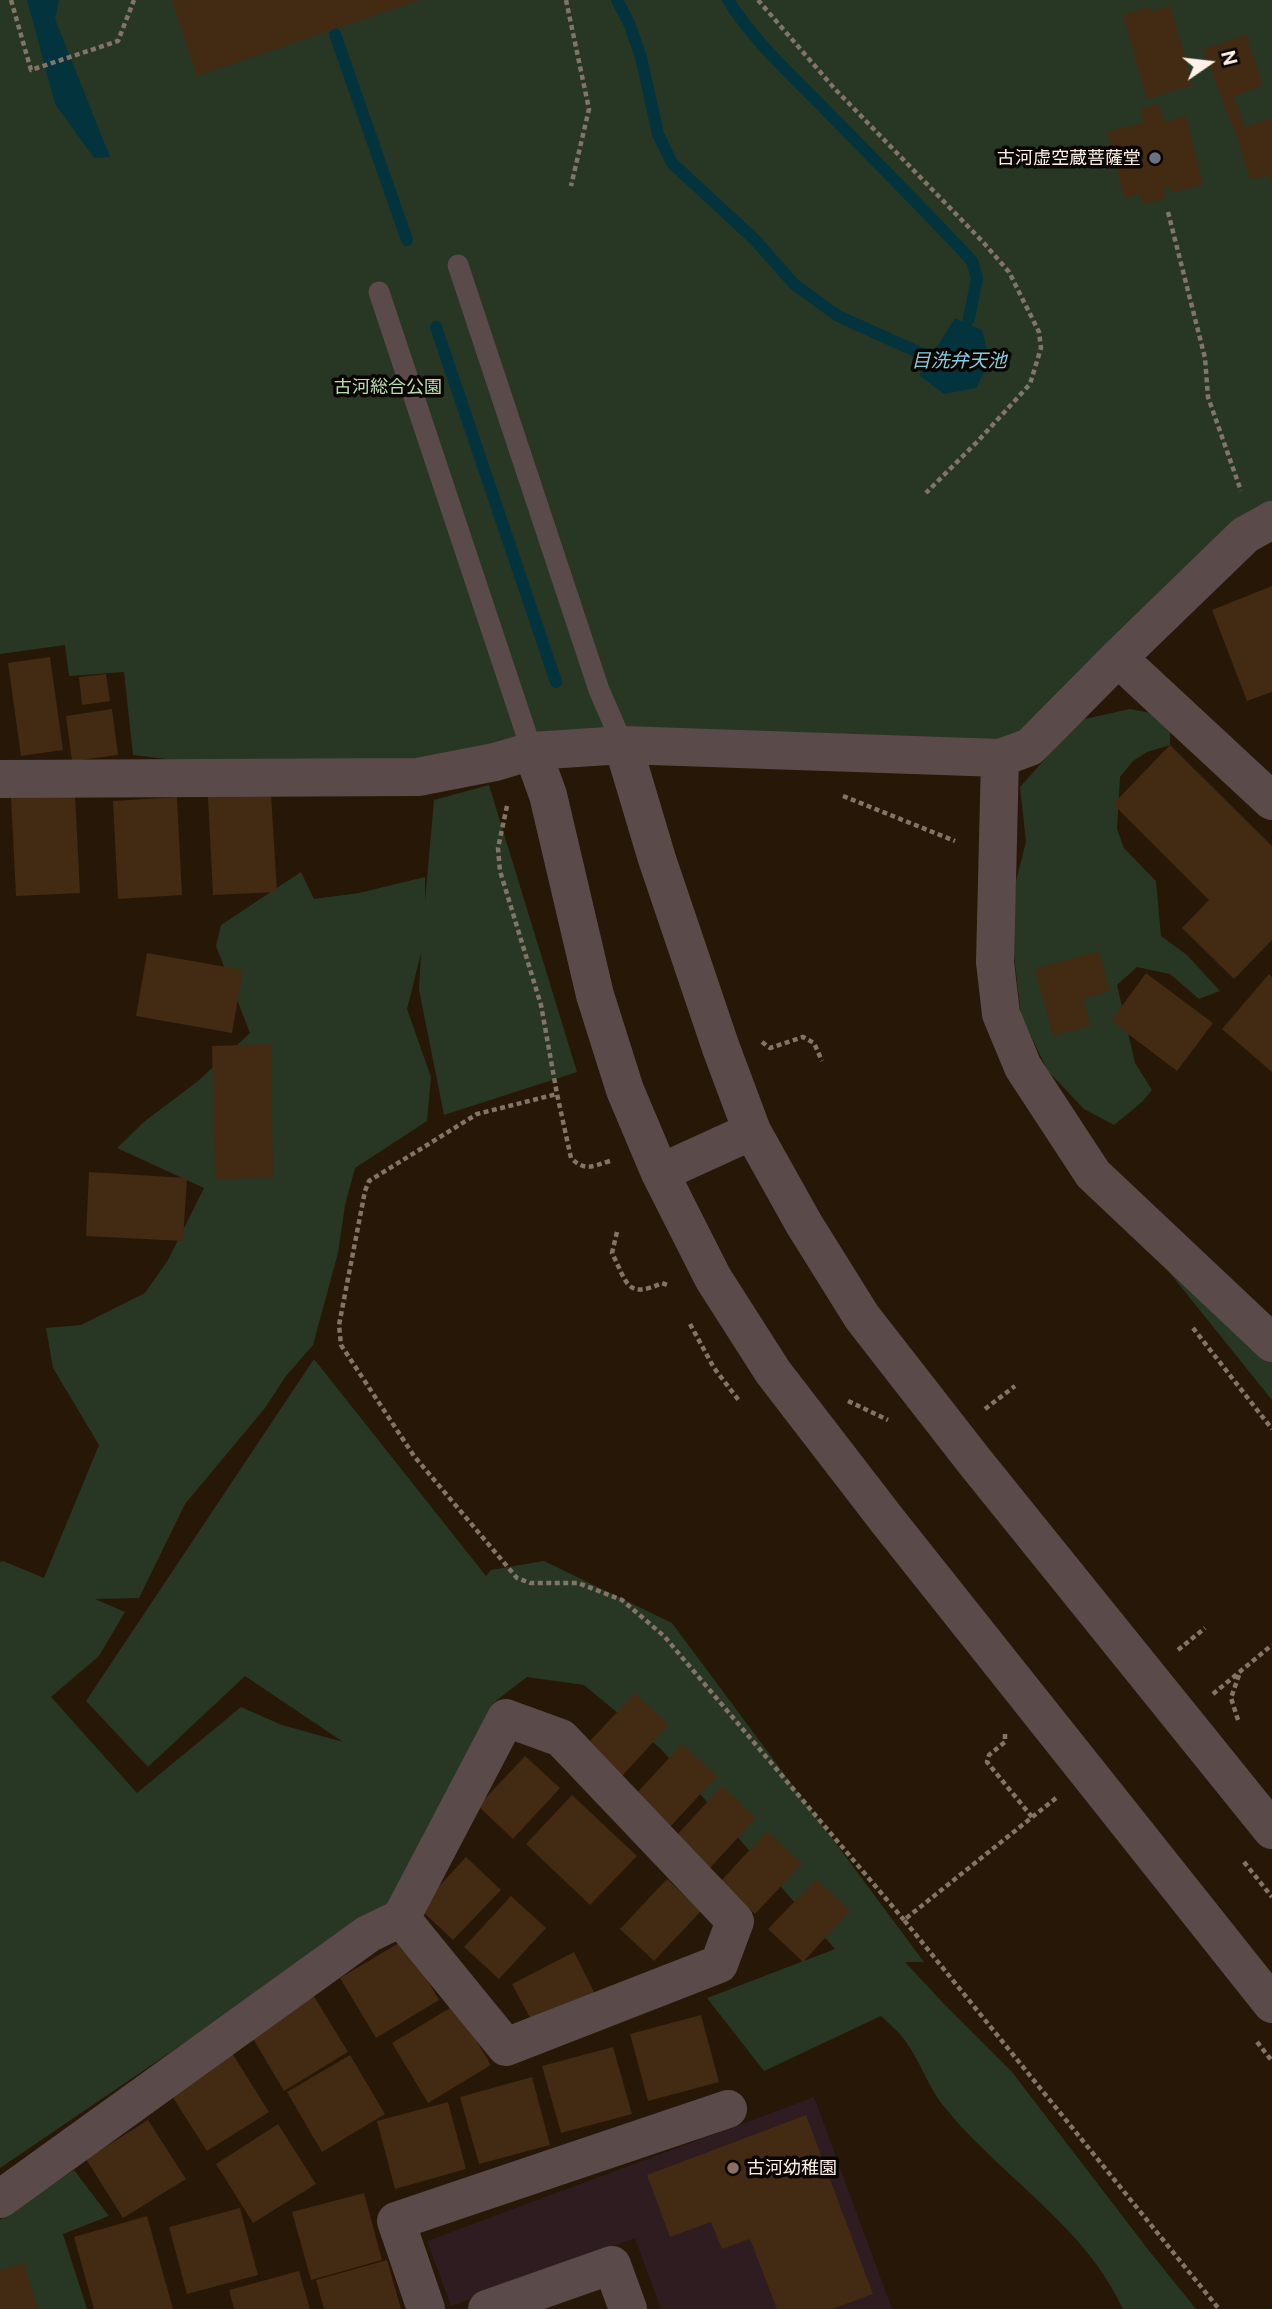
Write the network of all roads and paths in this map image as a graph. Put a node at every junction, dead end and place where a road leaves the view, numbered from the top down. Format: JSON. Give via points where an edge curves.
{"nodes":[{"id":1,"x":11,"y":0,"type":"edge"},
{"id":2,"x":134,"y":0,"type":"edge"},
{"id":3,"x":566,"y":0,"type":"edge"},
{"id":4,"x":758,"y":0,"type":"edge"},
{"id":5,"x":571,"y":186,"type":"dead end"},
{"id":6,"x":1168,"y":212,"type":"dead end"},
{"id":7,"x":458,"y":265,"type":"dead end"},
{"id":8,"x":379,"y":292,"type":"dead end"},
{"id":9,"x":926,"y":492,"type":"dead end"},
{"id":10,"x":1265,"y":523,"type":"edge"},
{"id":11,"x":1118,"y":658,"type":"junction"},
{"id":12,"x":623,"y":745,"type":"junction"},
{"id":13,"x":531,"y":751,"type":"junction"},
{"id":14,"x":1000,"y":758,"type":"junction"},
{"id":15,"x":0,"y":779,"type":"edge"},
{"id":16,"x":833,"y":791,"type":"dead end"},
{"id":17,"x":510,"y":799,"type":"dead end"},
{"id":18,"x":1272,"y":801,"type":"edge"},
{"id":19,"x":955,"y":841,"type":"dead end"},
{"id":20,"x":762,"y":1041,"type":"dead end"},
{"id":21,"x":822,"y":1061,"type":"dead end"},
{"id":22,"x":556,"y":1094,"type":"junction"},
{"id":23,"x":752,"y":1131,"type":"junction"},
{"id":24,"x":612,"y":1161,"type":"dead end"},
{"id":25,"x":660,"y":1173,"type":"junction"},
{"id":26,"x":617,"y":1232,"type":"dead end"},
{"id":27,"x":677,"y":1298,"type":"dead end"},
{"id":28,"x":689,"y":1321,"type":"dead end"},
{"id":29,"x":1272,"y":1343,"type":"edge"},
{"id":30,"x":748,"y":1412,"type":"dead end"},
{"id":31,"x":1272,"y":1645,"type":"edge"},
{"id":32,"x":1241,"y":1671,"type":"junction"},
{"id":33,"x":1184,"y":1718,"type":"junction"},
{"id":34,"x":1238,"y":1721,"type":"dead end"},
{"id":35,"x":998,"y":1725,"type":"dead end"},
{"id":36,"x":1059,"y":1796,"type":"dead end"},
{"id":37,"x":1032,"y":1817,"type":"junction"},
{"id":38,"x":1272,"y":1830,"type":"edge"},
{"id":39,"x":401,"y":1918,"type":"junction"},
{"id":40,"x":904,"y":1920,"type":"junction"},
{"id":41,"x":1272,"y":2004,"type":"edge"},
{"id":42,"x":1255,"y":2040,"type":"dead end"},
{"id":43,"x":1272,"y":2061,"type":"edge"},
{"id":44,"x":728,"y":2109,"type":"dead end"},
{"id":45,"x":0,"y":2199,"type":"edge"},
{"id":46,"x":426,"y":2309,"type":"edge"},
{"id":47,"x":487,"y":2309,"type":"edge"},
{"id":48,"x":628,"y":2309,"type":"edge"},
{"id":49,"x":1219,"y":2309,"type":"edge"}],
"edges":[{"from":1,"to":2,"type":"path","via":[[31,70],[118,41]]},
{"from":3,"to":5,"type":"path","via":[[589,109]]},
{"from":4,"to":9,"type":"path","via":[[834,88],[1009,272],[1039,332],[1041,348],[1030,384]]},
{"from":6,"to":10,"type":"path","via":[[1206,358],[1208,397],[1246,505]]},
{"from":7,"to":12,"type":"lane","via":[[599,690]]},
{"from":8,"to":13,"type":"lane"},
{"from":10,"to":11,"type":"street","via":[[1245,535]]},
{"from":11,"to":14,"type":"street","via":[[1030,747]]},
{"from":11,"to":18,"type":"street"},
{"from":12,"to":13,"type":"street"},
{"from":12,"to":14,"type":"street"},
{"from":12,"to":23,"type":"street","via":[[677,920]]},
{"from":13,"to":15,"type":"street","via":[[418,777]]},
{"from":13,"to":25,"type":"street","via":[[548,795],[595,995],[625,1090]]},
{"from":14,"to":29,"type":"street","via":[[995,962],[1001,1014],[1023,1067],[1093,1174]]},
{"from":16,"to":19,"type":"path"},
{"from":17,"to":22,"type":"path","via":[[498,848],[500,871],[541,1005]]},
{"from":20,"to":21,"type":"path","via":[[771,1048],[803,1037],[814,1043]]},
{"from":22,"to":24,"type":"path","via":[[571,1158],[588,1167]]},
{"from":22,"to":40,"type":"path","via":[[477,1114],[369,1181],[338,1325],[341,1345],[414,1456],[517,1578],[530,1583],[578,1583],[622,1601],[664,1636]]},
{"from":23,"to":25,"type":"street"},
{"from":23,"to":33,"type":"street","via":[[862,1317]]},
{"from":25,"to":41,"type":"street","via":[[713,1278],[773,1372]]},
{"from":26,"to":27,"type":"path","via":[[612,1253],[633,1290],[644,1292],[662,1283],[671,1286]]},
{"from":28,"to":30,"type":"path","via":[[714,1368]]},
{"from":31,"to":32,"type":"path"},
{"from":32,"to":33,"type":"path"},
{"from":32,"to":34,"type":"path","via":[[1231,1698]]},
{"from":33,"to":38,"type":"street"},
{"from":35,"to":37,"type":"path","via":[[1005,1742],[987,1762]]},
{"from":36,"to":37,"type":"path"},
{"from":37,"to":40,"type":"path"},
{"from":39,"to":39,"type":"street","via":[[506,2048],[719,1964],[735,1921],[561,1738],[506,1718]]},
{"from":39,"to":45,"type":"street","via":[[368,1934]]},
{"from":40,"to":49,"type":"path"},
{"from":42,"to":43,"type":"path"},
{"from":44,"to":46,"type":"street","via":[[396,2221]]},
{"from":47,"to":48,"type":"street","via":[[612,2265]]}]}
